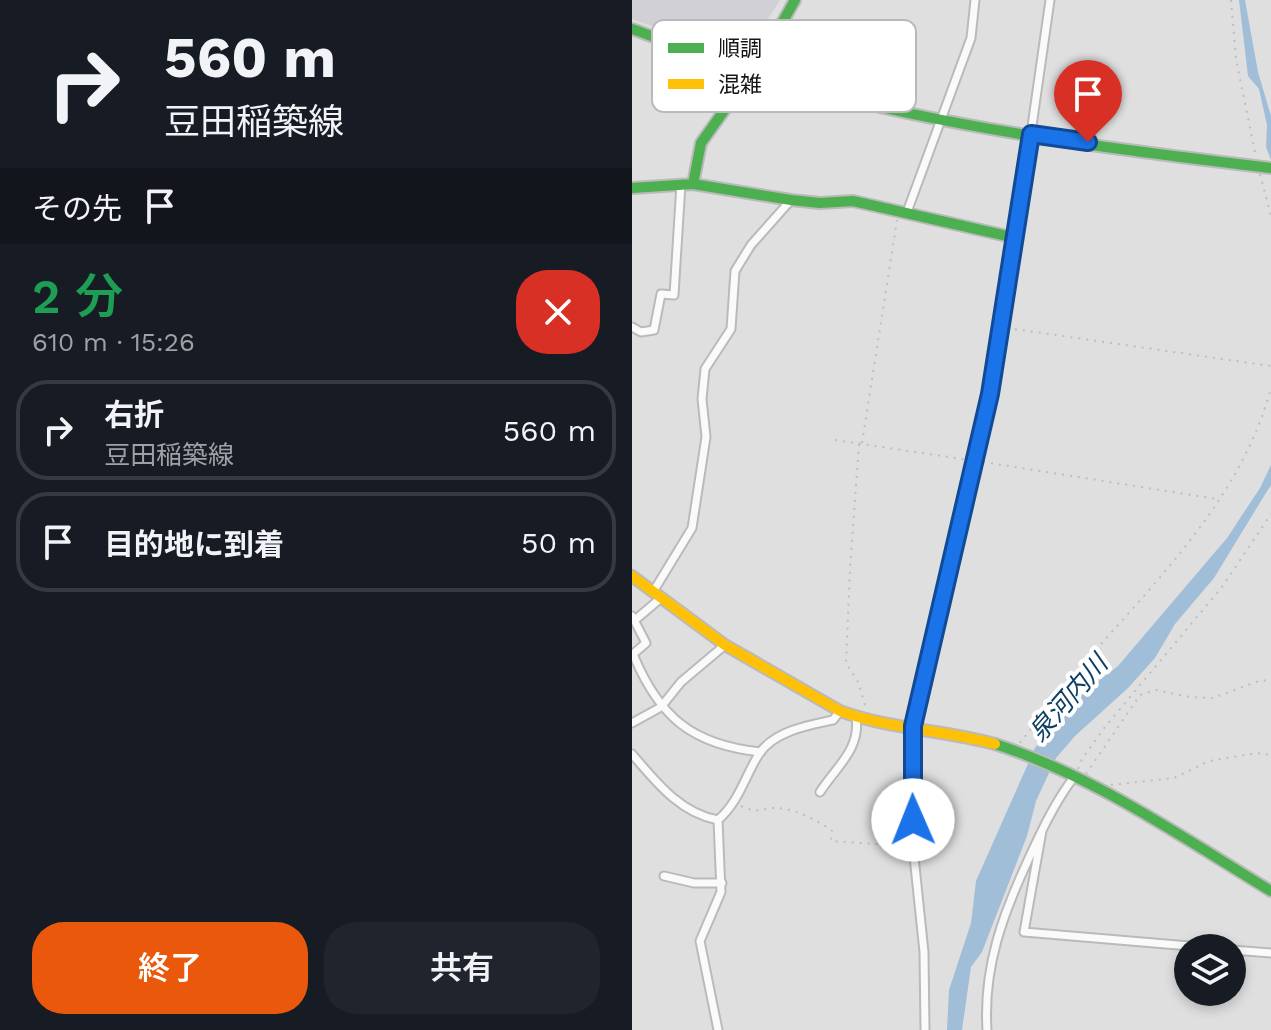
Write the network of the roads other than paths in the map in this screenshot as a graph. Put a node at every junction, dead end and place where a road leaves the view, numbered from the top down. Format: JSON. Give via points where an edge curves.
{"nodes":[{"id":1,"x":795,"y":0,"type":"edge"},
{"id":2,"x":975,"y":0,"type":"edge"},
{"id":3,"x":1050,"y":0,"type":"edge"},
{"id":4,"x":783,"y":20,"type":"edge"},
{"id":5,"x":632,"y":29,"type":"edge"},
{"id":6,"x":652,"y":36,"type":"edge"},
{"id":7,"x":723,"y":112,"type":"edge"},
{"id":8,"x":904,"y":112,"type":"edge"},
{"id":9,"x":939,"y":120,"type":"junction"},
{"id":10,"x":1031,"y":134,"type":"junction"},
{"id":11,"x":1263,"y":167,"type":"edge"},
{"id":12,"x":681,"y":184,"type":"junction"},
{"id":13,"x":693,"y":184,"type":"junction"},
{"id":14,"x":632,"y":188,"type":"edge"},
{"id":15,"x":791,"y":200,"type":"junction"},
{"id":16,"x":903,"y":211,"type":"junction"},
{"id":17,"x":1016,"y":238,"type":"junction"},
{"id":18,"x":632,"y":327,"type":"edge"},
{"id":19,"x":632,"y":576,"type":"edge"},
{"id":20,"x":657,"y":595,"type":"junction"},
{"id":21,"x":634,"y":618,"type":"edge"},
{"id":22,"x":725,"y":645,"type":"junction"},
{"id":23,"x":661,"y":707,"type":"junction"},
{"id":24,"x":840,"y":711,"type":"junction"},
{"id":25,"x":856,"y":717,"type":"junction"},
{"id":26,"x":632,"y":723,"type":"edge"},
{"id":27,"x":913,"y":726,"type":"junction"},
{"id":28,"x":761,"y":752,"type":"junction"},
{"id":29,"x":632,"y":754,"type":"edge"},
{"id":30,"x":1078,"y":779,"type":"junction"},
{"id":31,"x":820,"y":792,"type":"dead end"},
{"id":32,"x":718,"y":820,"type":"junction"},
{"id":33,"x":1042,"y":831,"type":"junction"},
{"id":34,"x":664,"y":876,"type":"dead end"},
{"id":35,"x":722,"y":883,"type":"junction"},
{"id":36,"x":1271,"y":891,"type":"edge"},
{"id":37,"x":1174,"y":945,"type":"edge"},
{"id":38,"x":1246,"y":951,"type":"edge"},
{"id":39,"x":1271,"y":953,"type":"edge"},
{"id":40,"x":718,"y":1030,"type":"edge"},
{"id":41,"x":925,"y":1030,"type":"edge"},
{"id":42,"x":987,"y":1030,"type":"edge"}],
"edges":[{"from":1,"to":4,"type":"street"},
{"from":2,"to":9,"type":"street","via":[[971,38]]},
{"from":3,"to":10,"type":"street"},
{"from":5,"to":6,"type":"street"},
{"from":7,"to":13,"type":"street","via":[[701,143]]},
{"from":8,"to":9,"type":"street"},
{"from":9,"to":10,"type":"street"},
{"from":9,"to":16,"type":"street"},
{"from":10,"to":11,"type":"street"},
{"from":10,"to":17,"type":"street"},
{"from":12,"to":13,"type":"street"},
{"from":12,"to":14,"type":"street"},
{"from":12,"to":18,"type":"street","via":[[674,295],[661,294],[654,330]]},
{"from":13,"to":15,"type":"street"},
{"from":15,"to":16,"type":"street","via":[[853,201]]},
{"from":15,"to":20,"type":"street","via":[[735,271],[731,329],[705,369],[706,437],[692,528]]},
{"from":16,"to":17,"type":"street"},
{"from":17,"to":27,"type":"street","via":[[990,394]]},
{"from":19,"to":20,"type":"street"},
{"from":20,"to":21,"type":"street"},
{"from":20,"to":22,"type":"street"},
{"from":21,"to":23,"type":"street","via":[[646,643],[633,654]]},
{"from":22,"to":23,"type":"street","via":[[681,682]]},
{"from":22,"to":24,"type":"street"},
{"from":23,"to":26,"type":"street"},
{"from":23,"to":28,"type":"street","via":[[714,743]]},
{"from":24,"to":25,"type":"street"},
{"from":24,"to":28,"type":"street","via":[[833,720],[792,730]]},
{"from":25,"to":27,"type":"street"},
{"from":25,"to":31,"type":"street","via":[[853,746]]},
{"from":27,"to":30,"type":"street","via":[[1016,752]]},
{"from":27,"to":41,"type":"street","via":[[913,847],[924,952]]},
{"from":28,"to":32,"type":"street"},
{"from":29,"to":32,"type":"street","via":[[675,800]]},
{"from":30,"to":33,"type":"street","via":[[1058,798]]},
{"from":30,"to":36,"type":"street"},
{"from":32,"to":35,"type":"street"},
{"from":33,"to":37,"type":"street","via":[[1024,932]]},
{"from":33,"to":42,"type":"street","via":[[1007,904],[992,951]]},
{"from":34,"to":35,"type":"street"},
{"from":35,"to":40,"type":"street","via":[[700,941]]},
{"from":38,"to":39,"type":"street"}]}
